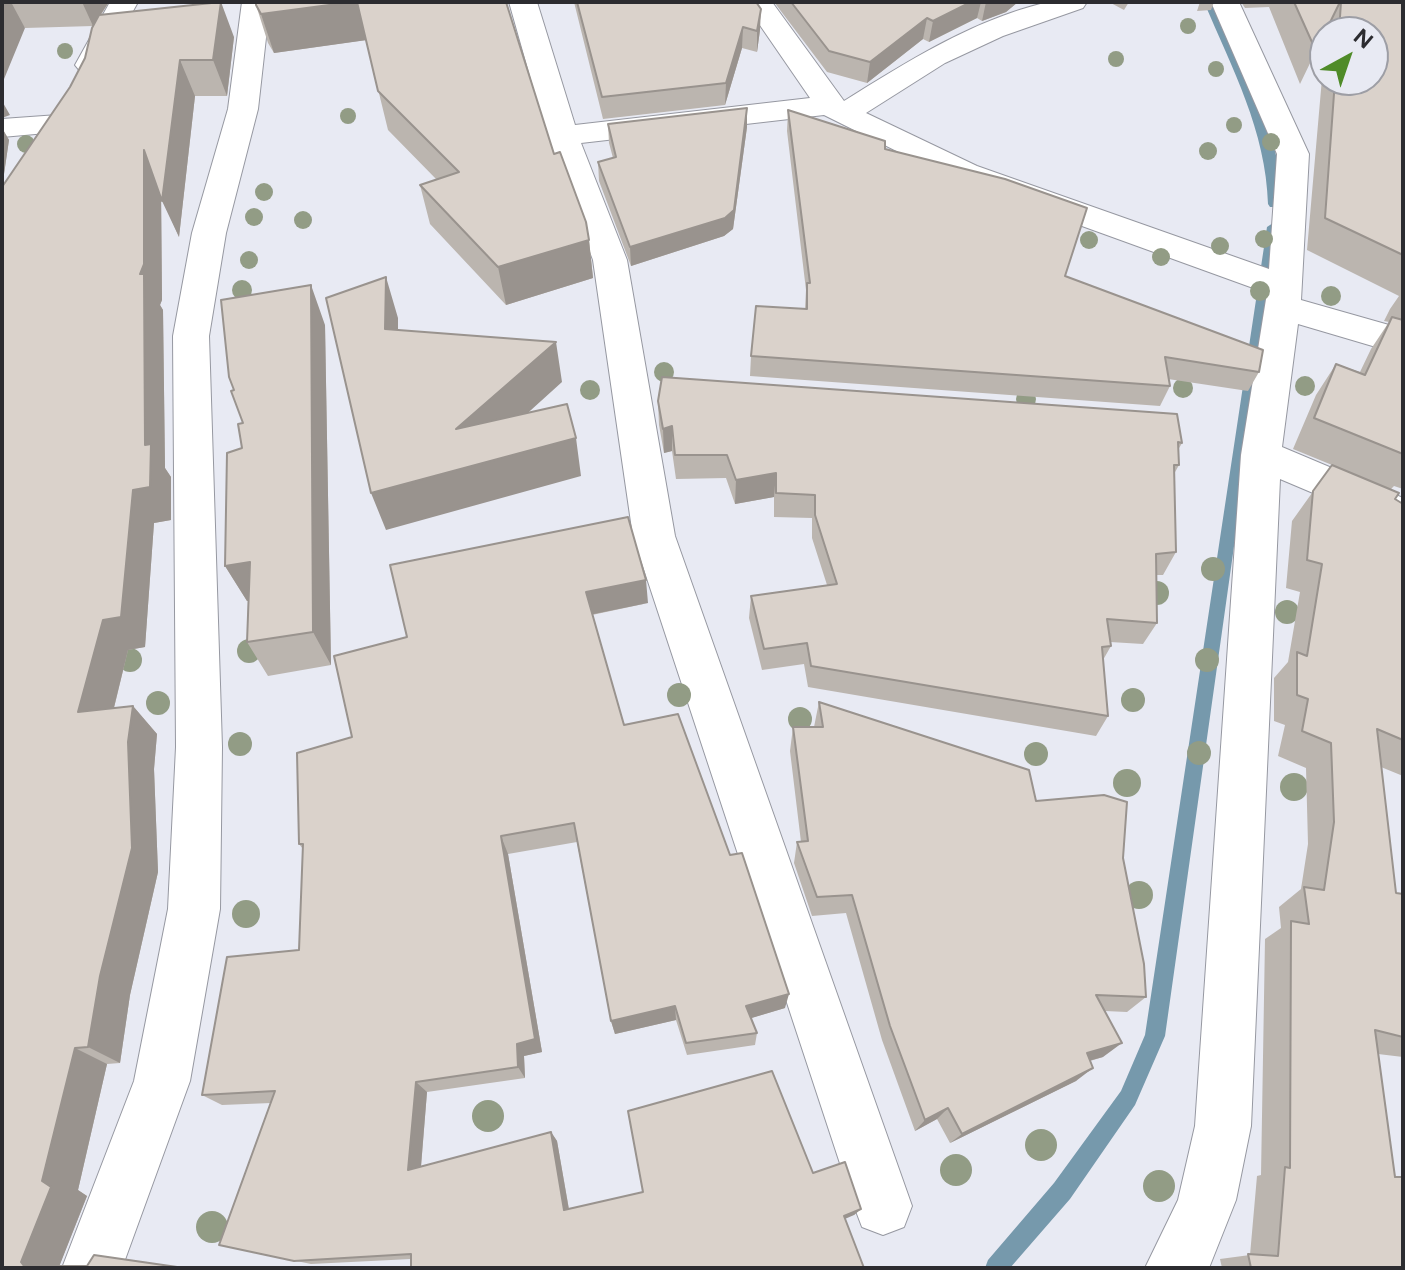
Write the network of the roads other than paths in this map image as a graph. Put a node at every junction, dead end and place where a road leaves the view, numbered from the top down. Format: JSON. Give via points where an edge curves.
{"nodes":[{"id":1,"x":124,"y":2,"type":"edge"},
{"id":2,"x":256,"y":2,"type":"edge"},
{"id":3,"x":523,"y":2,"type":"edge"},
{"id":4,"x":758,"y":2,"type":"edge"},
{"id":5,"x":1073,"y":2,"type":"edge"},
{"id":6,"x":1225,"y":2,"type":"edge"},
{"id":7,"x":837,"y":110,"type":"junction"},
{"id":8,"x":2,"y":128,"type":"edge"},
{"id":9,"x":563,"y":136,"type":"junction"},
{"id":10,"x":1283,"y":297,"type":"junction"},
{"id":11,"x":1403,"y":342,"type":"edge"},
{"id":12,"x":1261,"y":455,"type":"junction"},
{"id":13,"x":1403,"y":515,"type":"edge"},
{"id":14,"x":883,"y":1206,"type":"dead end"},
{"id":15,"x":92,"y":1268,"type":"edge"},
{"id":16,"x":1175,"y":1268,"type":"edge"}],
"edges":[{"from":1,"to":8,"type":"street","via":[[51,136]]},
{"from":2,"to":15,"type":"street","via":[[243,109],[209,233],[191,336],[199,747],[194,909],[162,1081]]},
{"from":3,"to":9,"type":"street"},
{"from":4,"to":7,"type":"street"},
{"from":5,"to":7,"type":"street","via":[[993,30]]},
{"from":6,"to":10,"type":"street","via":[[1293,154]]},
{"from":7,"to":9,"type":"street"},
{"from":7,"to":10,"type":"street","via":[[966,173]]},
{"from":9,"to":14,"type":"street","via":[[610,260],[644,384],[654,536]]},
{"from":10,"to":11,"type":"street"},
{"from":10,"to":12,"type":"street"},
{"from":12,"to":13,"type":"street"},
{"from":12,"to":16,"type":"street","via":[[1223,1126],[1212,1190],[1192,1242]]}]}
